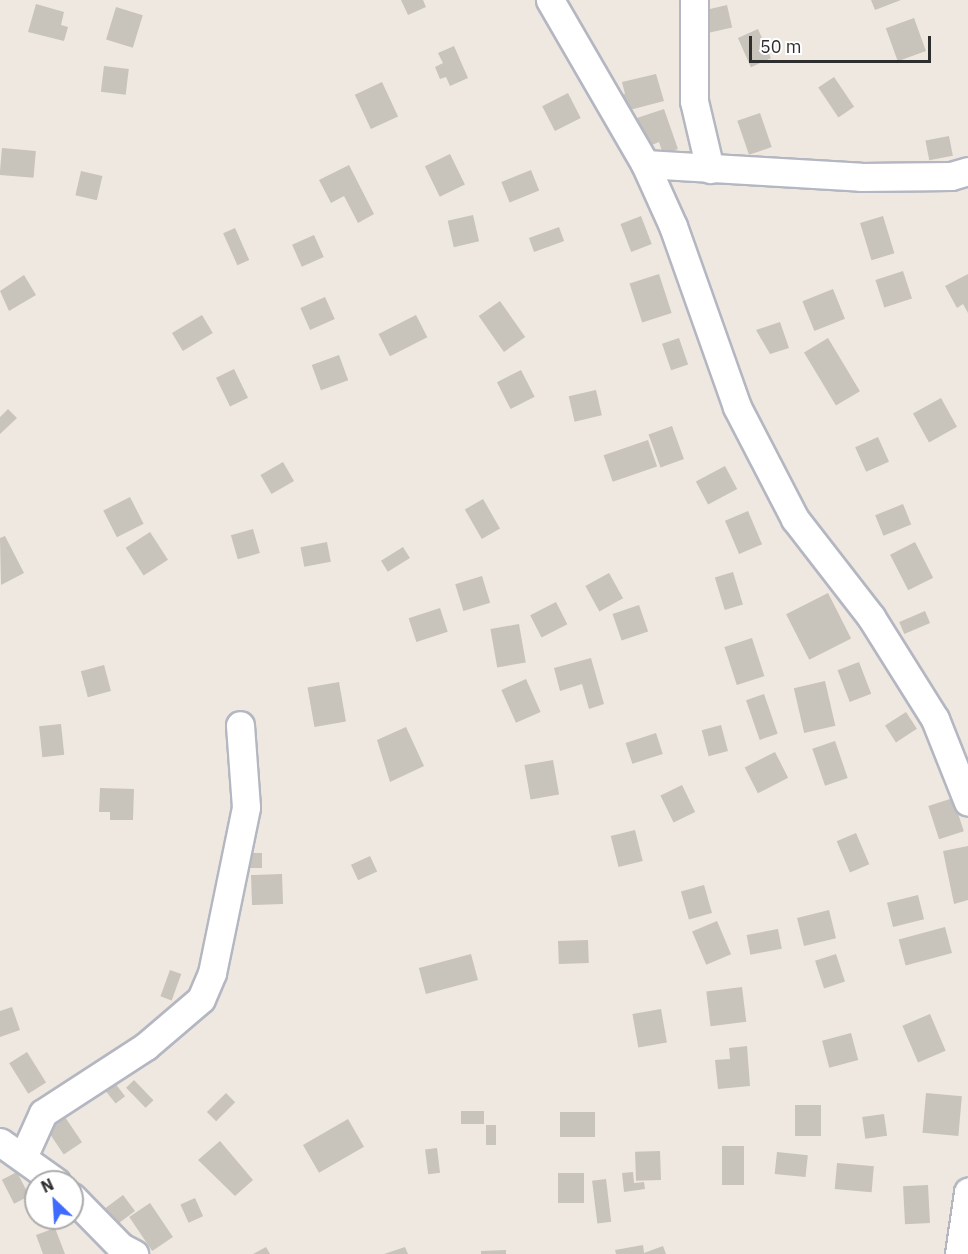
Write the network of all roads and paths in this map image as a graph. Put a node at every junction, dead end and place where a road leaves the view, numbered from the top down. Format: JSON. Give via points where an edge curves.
{"nodes":[{"id":1,"x":549,"y":0,"type":"edge"},
{"id":2,"x":694,"y":0,"type":"edge"},
{"id":3,"x":645,"y":164,"type":"junction"},
{"id":4,"x":710,"y":169,"type":"junction"},
{"id":5,"x":968,"y":171,"type":"edge"},
{"id":6,"x":240,"y":725,"type":"dead end"},
{"id":7,"x":968,"y":802,"type":"edge"},
{"id":8,"x":0,"y":1142,"type":"edge"},
{"id":9,"x":24,"y":1155,"type":"junction"},
{"id":10,"x":42,"y":1170,"type":"edge"},
{"id":11,"x":968,"y":1192,"type":"edge"},
{"id":12,"x":84,"y":1209,"type":"edge"},
{"id":13,"x":134,"y":1254,"type":"edge"},
{"id":14,"x":959,"y":1254,"type":"edge"}],
"edges":[{"from":1,"to":3,"type":"street"},
{"from":2,"to":4,"type":"street","via":[[694,101]]},
{"from":3,"to":4,"type":"street"},
{"from":3,"to":7,"type":"street","via":[[673,226],[737,407],[795,519],[871,617],[935,719]]},
{"from":4,"to":5,"type":"street","via":[[861,177],[951,176]]},
{"from":6,"to":9,"type":"street","via":[[246,807],[212,974],[201,999],[146,1046],[43,1113]]},
{"from":8,"to":9,"type":"street"},
{"from":9,"to":10,"type":"street"},
{"from":11,"to":14,"type":"street"},
{"from":12,"to":13,"type":"street"}]}
